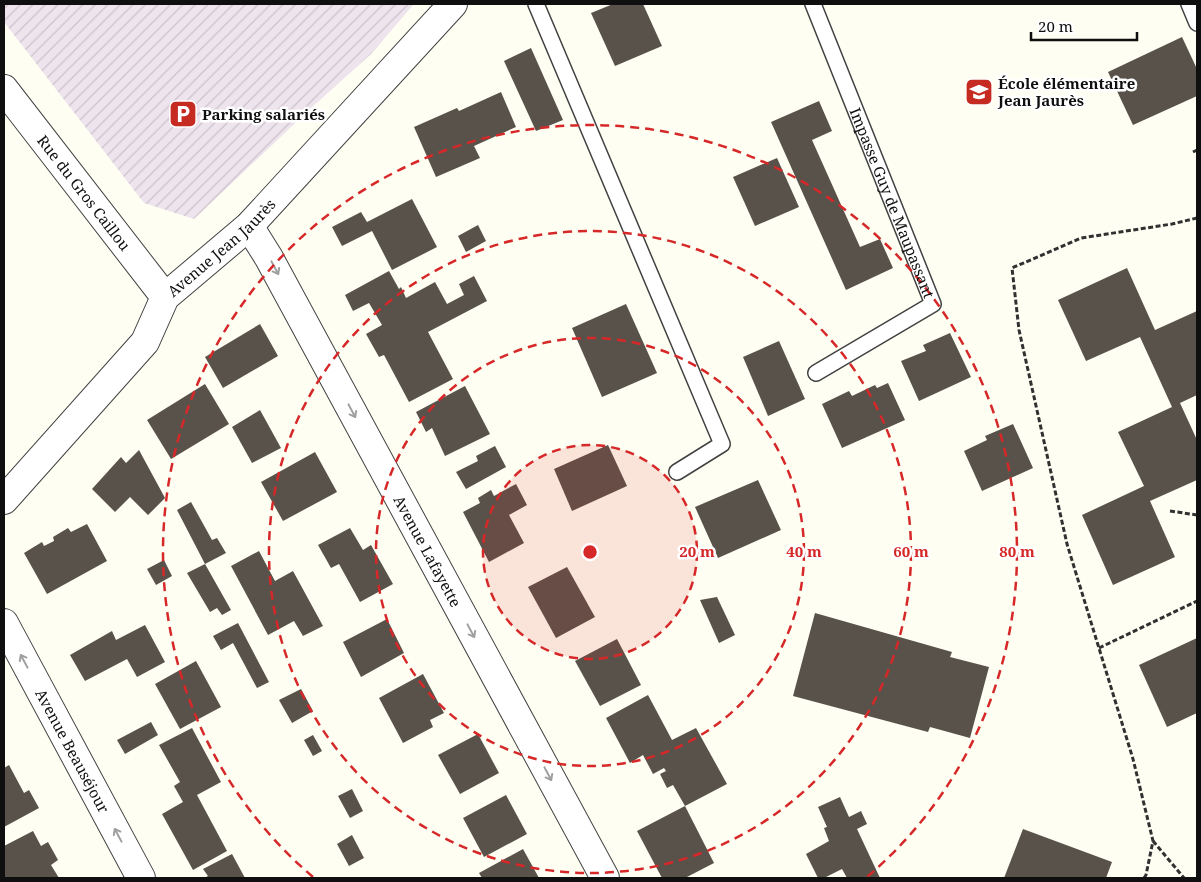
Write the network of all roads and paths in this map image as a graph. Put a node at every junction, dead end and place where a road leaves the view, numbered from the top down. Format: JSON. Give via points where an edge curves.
{"nodes":[{"id":1,"x":453,"y":4,"type":"edge"},
{"id":2,"x":536,"y":4,"type":"edge"},
{"id":3,"x":813,"y":4,"type":"edge"},
{"id":4,"x":1189,"y":4,"type":"edge"},
{"id":5,"x":1197,"y":24,"type":"edge"},
{"id":6,"x":4,"y":89,"type":"edge"},
{"id":7,"x":1197,"y":150,"type":"edge"},
{"id":8,"x":1193,"y":152,"type":"dead end"},
{"id":9,"x":1197,"y":218,"type":"edge"},
{"id":10,"x":249,"y":226,"type":"junction"},
{"id":11,"x":165,"y":297,"type":"junction"},
{"id":12,"x":816,"y":373,"type":"dead end"},
{"id":13,"x":677,"y":472,"type":"dead end"},
{"id":14,"x":4,"y":500,"type":"edge"},
{"id":15,"x":1170,"y":511,"type":"dead end"},
{"id":16,"x":1197,"y":515,"type":"edge"},
{"id":17,"x":1197,"y":600,"type":"edge"},
{"id":18,"x":4,"y":623,"type":"edge"},
{"id":19,"x":1098,"y":648,"type":"junction"},
{"id":20,"x":1153,"y":840,"type":"junction"},
{"id":21,"x":141,"y":878,"type":"edge"},
{"id":22,"x":604,"y":878,"type":"edge"},
{"id":23,"x":1144,"y":878,"type":"edge"},
{"id":24,"x":1184,"y":878,"type":"edge"}],
"edges":[{"from":1,"to":10,"type":"street","name":"Avenue Jean Jaurès"},
{"from":2,"to":13,"type":"lane","via":[[722,444]]},
{"from":3,"to":12,"type":"lane","name":"Impasse Guy de Maupassant","via":[[933,304]]},
{"from":4,"to":5,"type":"lane"},
{"from":6,"to":11,"type":"street","name":"Rue du Gros Caillou"},
{"from":7,"to":8,"type":"path"},
{"from":9,"to":19,"type":"path","via":[[1081,238],[1012,268],[1019,330],[1067,544]]},
{"from":10,"to":11,"type":"street","name":"Avenue Jean Jaurès"},
{"from":10,"to":22,"type":"street","name":"Avenue Lafayette","one_way":true,"via":[[274,266]]},
{"from":11,"to":14,"type":"street","name":"Avenue Jean Jaurès","via":[[145,342]]},
{"from":15,"to":16,"type":"path"},
{"from":17,"to":19,"type":"path"},
{"from":21,"to":18,"type":"street","name":"Avenue Beauséjour","one_way":true},
{"from":19,"to":20,"type":"path","via":[[1133,759]]},
{"from":20,"to":23,"type":"path"},
{"from":20,"to":24,"type":"path"}]}
